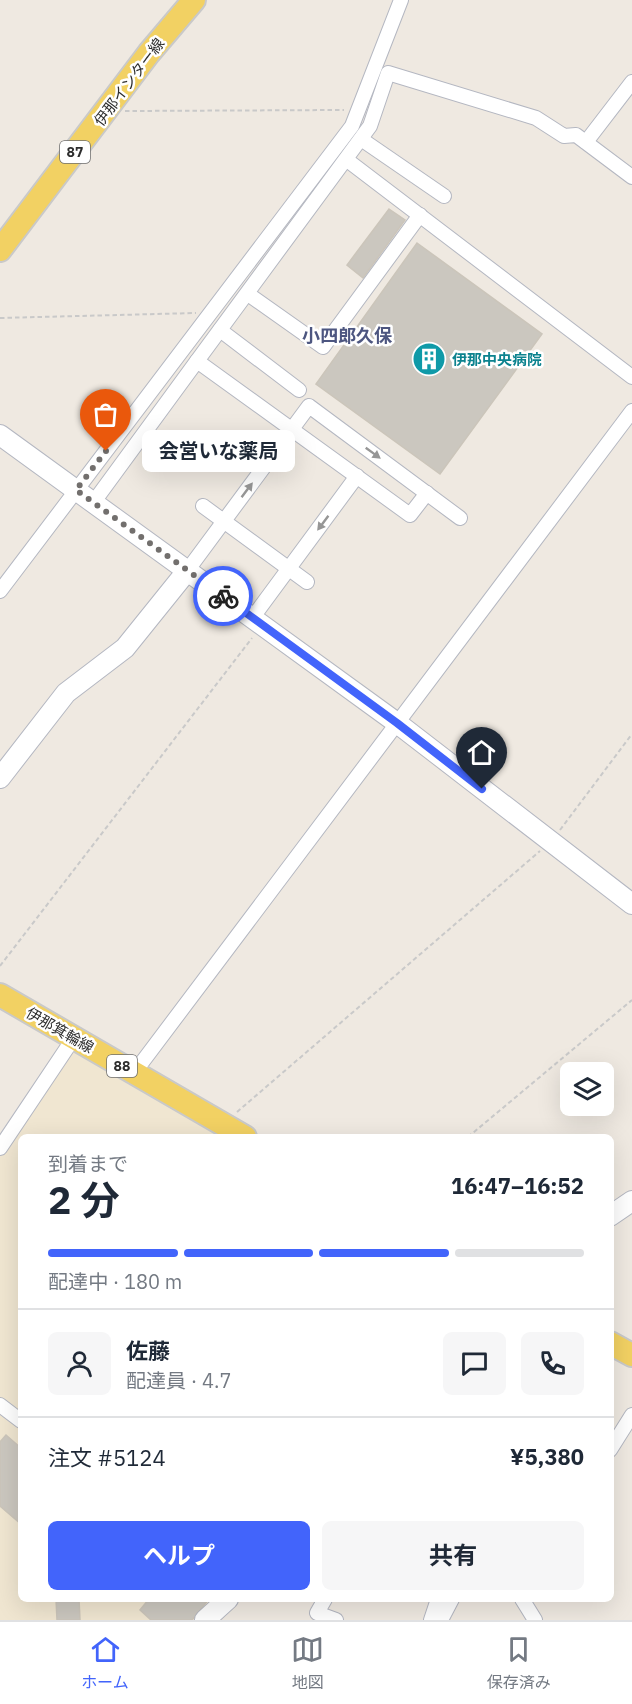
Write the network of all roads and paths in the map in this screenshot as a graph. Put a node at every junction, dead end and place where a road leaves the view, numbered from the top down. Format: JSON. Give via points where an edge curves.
{"nodes":[{"id":1,"x":194,"y":0,"type":"edge"},
{"id":2,"x":401,"y":0,"type":"edge"},
{"id":3,"x":632,"y":82,"type":"edge"},
{"id":4,"x":113,"y":103,"type":"junction"},
{"id":5,"x":359,"y":110,"type":"junction"},
{"id":6,"x":362,"y":139,"type":"junction"},
{"id":7,"x":586,"y":142,"type":"junction"},
{"id":8,"x":347,"y":160,"type":"junction"},
{"id":9,"x":632,"y":177,"type":"edge"},
{"id":10,"x":444,"y":196,"type":"dead end"},
{"id":11,"x":420,"y":215,"type":"junction"},
{"id":12,"x":0,"y":250,"type":"edge"},
{"id":13,"x":248,"y":294,"type":"junction"},
{"id":14,"x":210,"y":312,"type":"junction"},
{"id":15,"x":0,"y":318,"type":"edge"},
{"id":16,"x":220,"y":330,"type":"junction"},
{"id":17,"x":197,"y":362,"type":"junction"},
{"id":18,"x":632,"y":377,"type":"edge"},
{"id":19,"x":299,"y":390,"type":"dead end"},
{"id":20,"x":632,"y":411,"type":"edge"},
{"id":21,"x":293,"y":429,"type":"junction"},
{"id":22,"x":0,"y":435,"type":"edge"},
{"id":23,"x":354,"y":440,"type":"junction"},
{"id":24,"x":338,"y":462,"type":"junction"},
{"id":25,"x":357,"y":476,"type":"junction"},
{"id":26,"x":76,"y":490,"type":"junction"},
{"id":27,"x":427,"y":493,"type":"junction"},
{"id":28,"x":93,"y":503,"type":"junction"},
{"id":29,"x":203,"y":506,"type":"dead end"},
{"id":30,"x":460,"y":518,"type":"dead end"},
{"id":31,"x":224,"y":521,"type":"junction"},
{"id":32,"x":289,"y":568,"type":"junction"},
{"id":33,"x":187,"y":571,"type":"junction"},
{"id":34,"x":308,"y":582,"type":"dead end"},
{"id":35,"x":0,"y":591,"type":"edge"},
{"id":36,"x":258,"y":621,"type":"junction"},
{"id":37,"x":397,"y":723,"type":"junction"},
{"id":38,"x":632,"y":734,"type":"edge"},
{"id":39,"x":0,"y":778,"type":"edge"},
{"id":40,"x":550,"y":842,"type":"junction"},
{"id":41,"x":632,"y":904,"type":"edge"},
{"id":42,"x":0,"y":966,"type":"edge"},
{"id":43,"x":0,"y":995,"type":"edge"},
{"id":44,"x":632,"y":1000,"type":"edge"},
{"id":45,"x":73,"y":1038,"type":"junction"},
{"id":46,"x":134,"y":1073,"type":"junction"},
{"id":47,"x":223,"y":1124,"type":"junction"},
{"id":48,"x":240,"y":1134,"type":"edge"},
{"id":49,"x":472,"y":1134,"type":"edge"},
{"id":50,"x":0,"y":1148,"type":"edge"},
{"id":51,"x":632,"y":1201,"type":"edge"},
{"id":52,"x":614,"y":1213,"type":"edge"},
{"id":53,"x":614,"y":1345,"type":"edge"},
{"id":54,"x":632,"y":1355,"type":"edge"},
{"id":55,"x":0,"y":1405,"type":"edge"},
{"id":56,"x":632,"y":1415,"type":"edge"},
{"id":57,"x":18,"y":1419,"type":"edge"},
{"id":58,"x":614,"y":1444,"type":"edge"},
{"id":59,"x":225,"y":1602,"type":"edge"},
{"id":60,"x":323,"y":1602,"type":"edge"},
{"id":61,"x":436,"y":1602,"type":"edge"},
{"id":62,"x":450,"y":1602,"type":"edge"},
{"id":63,"x":524,"y":1602,"type":"edge"},
{"id":64,"x":205,"y":1620,"type":"edge"},
{"id":65,"x":336,"y":1620,"type":"edge"},
{"id":66,"x":431,"y":1620,"type":"edge"},
{"id":67,"x":441,"y":1620,"type":"edge"},
{"id":68,"x":535,"y":1620,"type":"edge"}],
"edges":[{"from":1,"to":4,"type":"main road","name":"伊那インター線","number":"87"},
{"from":2,"to":5,"type":"street"},
{"from":3,"to":7,"type":"street"},
{"from":4,"to":5,"type":"path","via":[[126,112]]},
{"from":4,"to":12,"type":"main road","name":"伊那インター線","number":"87"},
{"from":5,"to":14,"type":"street","via":[[352,126]]},
{"from":6,"to":7,"type":"street","via":[[388,73],[536,118],[564,136],[576,135]]},
{"from":6,"to":8,"type":"street"},
{"from":6,"to":10,"type":"street"},
{"from":7,"to":9,"type":"street"},
{"from":8,"to":11,"type":"street"},
{"from":8,"to":13,"type":"street"},
{"from":11,"to":13,"type":"street","via":[[323,347]]},
{"from":11,"to":18,"type":"street"},
{"from":13,"to":16,"type":"street"},
{"from":14,"to":15,"type":"path"},
{"from":14,"to":26,"type":"street"},
{"from":16,"to":17,"type":"street"},
{"from":16,"to":19,"type":"street"},
{"from":17,"to":21,"type":"street"},
{"from":17,"to":28,"type":"street"},
{"from":20,"to":37,"type":"street"},
{"from":21,"to":23,"type":"street","via":[[309,406]]},
{"from":21,"to":24,"type":"street"},
{"from":31,"to":21,"type":"street","one_way":true},
{"from":22,"to":26,"type":"street"},
{"from":23,"to":24,"type":"street"},
{"from":23,"to":27,"type":"street","one_way":true},
{"from":24,"to":25,"type":"street"},
{"from":25,"to":27,"type":"street","via":[[411,515]]},
{"from":25,"to":32,"type":"street","one_way":true},
{"from":26,"to":28,"type":"street"},
{"from":26,"to":35,"type":"street"},
{"from":27,"to":30,"type":"street"},
{"from":28,"to":33,"type":"street"},
{"from":29,"to":31,"type":"street"},
{"from":31,"to":32,"type":"street"},
{"from":31,"to":33,"type":"street"},
{"from":32,"to":34,"type":"street"},
{"from":32,"to":36,"type":"street"},
{"from":33,"to":36,"type":"street"},
{"from":33,"to":39,"type":"street","via":[[125,648],[66,693]]},
{"from":36,"to":37,"type":"street"},
{"from":36,"to":42,"type":"path"},
{"from":37,"to":40,"type":"street"},
{"from":37,"to":46,"type":"street"},
{"from":38,"to":40,"type":"path"},
{"from":40,"to":41,"type":"street"},
{"from":40,"to":47,"type":"path"},
{"from":43,"to":45,"type":"main road","name":"伊那箕輪線","number":"88"},
{"from":44,"to":49,"type":"path"},
{"from":45,"to":46,"type":"main road","name":"伊那箕輪線","number":"88"},
{"from":45,"to":50,"type":"street"},
{"from":46,"to":47,"type":"main road","name":"伊那箕輪線","number":"88"},
{"from":47,"to":48,"type":"main road","name":"伊那箕輪線","number":"88"},
{"from":51,"to":52,"type":"street"},
{"from":53,"to":54,"type":"main road"},
{"from":55,"to":57,"type":"street"},
{"from":56,"to":58,"type":"street"},
{"from":59,"to":64,"type":"street"},
{"from":60,"to":65,"type":"street","via":[[317,1613]]},
{"from":61,"to":66,"type":"street"},
{"from":62,"to":67,"type":"street"},
{"from":63,"to":68,"type":"street"}]}
